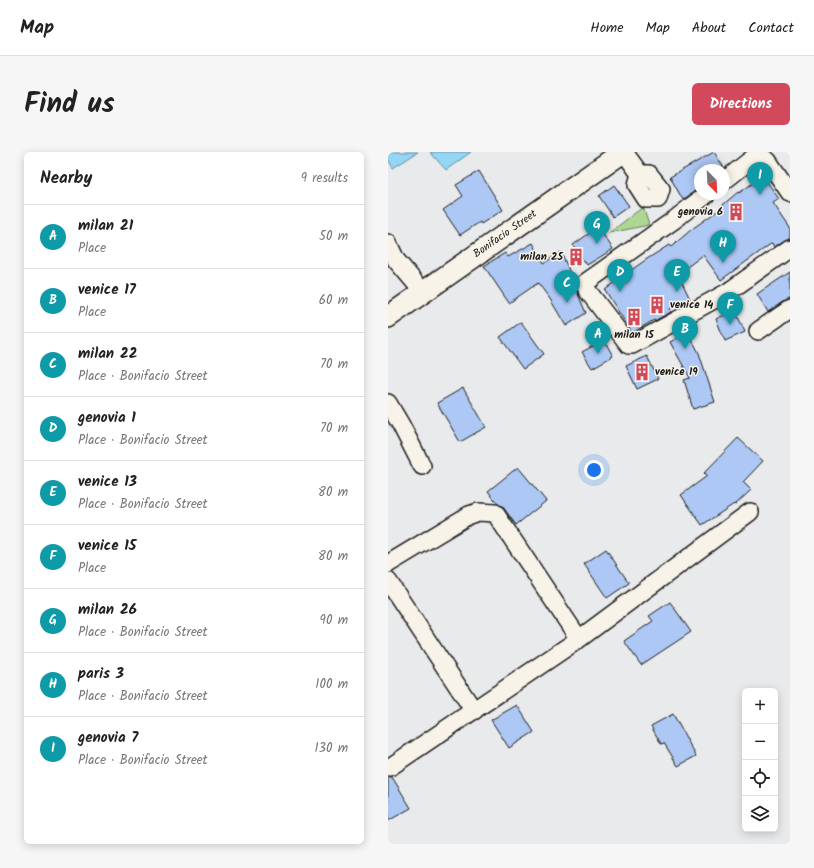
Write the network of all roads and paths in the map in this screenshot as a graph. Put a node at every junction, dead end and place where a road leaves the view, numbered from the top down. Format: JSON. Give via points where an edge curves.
{"nodes":[{"id":1,"x":624,"y":152,"type":"edge"},
{"id":2,"x":730,"y":176,"type":"edge"},
{"id":3,"x":790,"y":193,"type":"edge"},
{"id":4,"x":699,"y":200,"type":"edge"},
{"id":5,"x":674,"y":220,"type":"junction"},
{"id":6,"x":388,"y":243,"type":"edge"},
{"id":7,"x":790,"y":248,"type":"edge"},
{"id":8,"x":423,"y":292,"type":"junction"},
{"id":9,"x":790,"y":309,"type":"edge"},
{"id":10,"x":388,"y":317,"type":"edge"},
{"id":11,"x":758,"y":331,"type":"dead end"},
{"id":12,"x":388,"y":403,"type":"edge"},
{"id":13,"x":422,"y":466,"type":"dead end"},
{"id":14,"x":750,"y":512,"type":"dead end"},
{"id":15,"x":388,"y":564,"type":"edge"},
{"id":16,"x":388,"y":581,"type":"edge"},
{"id":17,"x":579,"y":639,"type":"junction"},
{"id":18,"x":474,"y":711,"type":"junction"},
{"id":19,"x":388,"y":767,"type":"edge"}],
"edges":[{"from":1,"to":5,"type":"street","via":[[640,174],[649,174],[661,189],[658,199]]},
{"from":1,"to":8,"type":"street","name":"Bonifacio Street"},
{"from":2,"to":3,"type":"street","via":[[753,158],[760,156],[768,161]]},
{"from":4,"to":5,"type":"street"},
{"from":5,"to":7,"type":"street","via":[[585,283],[587,290],[629,344],[632,345],[728,292]]},
{"from":6,"to":8,"type":"street","via":[[396,260]]},
{"from":8,"to":10,"type":"street","name":"Bonifacio Street"},
{"from":9,"to":11,"type":"street"},
{"from":12,"to":13,"type":"street"},
{"from":14,"to":17,"type":"street"},
{"from":15,"to":17,"type":"street","via":[[469,515],[478,512],[495,513]]},
{"from":16,"to":18,"type":"street"},
{"from":17,"to":18,"type":"street"},
{"from":18,"to":19,"type":"street"}]}
